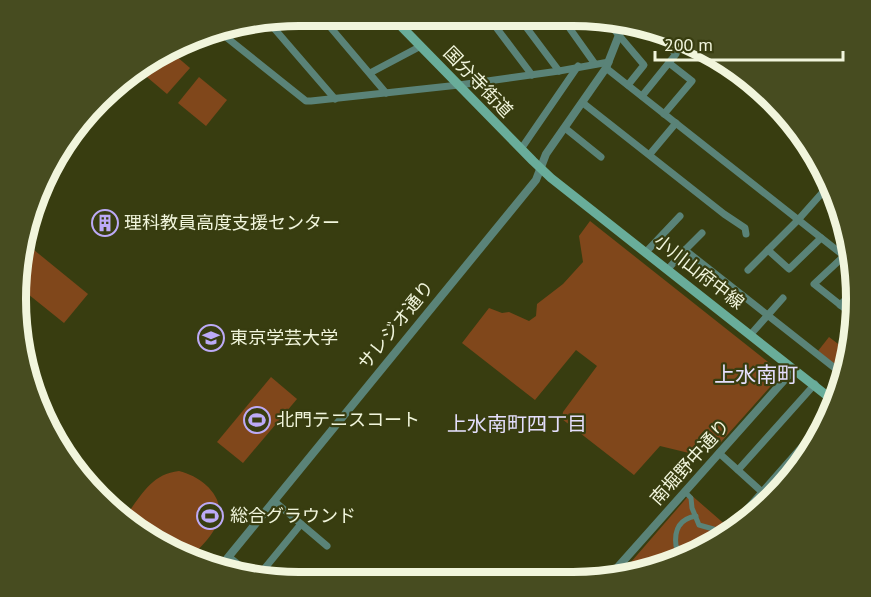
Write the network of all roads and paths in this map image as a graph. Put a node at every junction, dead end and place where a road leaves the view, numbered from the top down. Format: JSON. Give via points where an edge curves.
{"nodes":[{"id":1,"x":329,"y":26,"type":"edge"},
{"id":2,"x":402,"y":26,"type":"edge"},
{"id":3,"x":495,"y":26,"type":"edge"},
{"id":4,"x":525,"y":26,"type":"edge"},
{"id":5,"x":568,"y":26,"type":"edge"},
{"id":6,"x":274,"y":27,"type":"edge"},
{"id":7,"x":614,"y":29,"type":"edge"},
{"id":8,"x":620,"y":30,"type":"edge"},
{"id":9,"x":619,"y":35,"type":"junction"},
{"id":10,"x":225,"y":36,"type":"edge"},
{"id":11,"x":675,"y":45,"type":"edge"},
{"id":12,"x":421,"y":46,"type":"junction"},
{"id":13,"x":669,"y":63,"type":"junction"},
{"id":14,"x":595,"y":64,"type":"junction"},
{"id":15,"x":608,"y":65,"type":"junction"},
{"id":16,"x":578,"y":66,"type":"junction"},
{"id":17,"x":559,"y":71,"type":"junction"},
{"id":18,"x":370,"y":73,"type":"junction"},
{"id":19,"x":532,"y":75,"type":"junction"},
{"id":20,"x":459,"y":85,"type":"junction"},
{"id":21,"x":628,"y":85,"type":"junction"},
{"id":22,"x":386,"y":93,"type":"junction"},
{"id":23,"x":642,"y":96,"type":"junction"},
{"id":24,"x":335,"y":99,"type":"junction"},
{"id":25,"x":583,"y":103,"type":"junction"},
{"id":26,"x":664,"y":114,"type":"junction"},
{"id":27,"x":676,"y":123,"type":"junction"},
{"id":28,"x":565,"y":128,"type":"junction"},
{"id":29,"x":521,"y":149,"type":"junction"},
{"id":30,"x":650,"y":154,"type":"junction"},
{"id":31,"x":601,"y":157,"type":"dead end"},
{"id":32,"x":542,"y":169,"type":"junction"},
{"id":33,"x":824,"y":192,"type":"edge"},
{"id":34,"x":681,"y":216,"type":"dead end"},
{"id":35,"x":798,"y":220,"type":"junction"},
{"id":36,"x":702,"y":233,"type":"dead end"},
{"id":37,"x":746,"y":234,"type":"dead end"},
{"id":38,"x":821,"y":238,"type":"junction"},
{"id":39,"x":686,"y":250,"type":"junction"},
{"id":40,"x":768,"y":250,"type":"junction"},
{"id":41,"x":646,"y":252,"type":"junction"},
{"id":42,"x":842,"y":254,"type":"edge"},
{"id":43,"x":843,"y":261,"type":"edge"},
{"id":44,"x":668,"y":269,"type":"junction"},
{"id":45,"x":748,"y":270,"type":"dead end"},
{"id":46,"x":783,"y":298,"type":"dead end"},
{"id":47,"x":846,"y":299,"type":"edge"},
{"id":48,"x":840,"y":305,"type":"junction"},
{"id":49,"x":845,"y":309,"type":"edge"},
{"id":50,"x":768,"y":315,"type":"junction"},
{"id":51,"x":752,"y":334,"type":"junction"},
{"id":52,"x":794,"y":369,"type":"junction"},
{"id":53,"x":836,"y":369,"type":"edge"},
{"id":54,"x":815,"y":384,"type":"junction"},
{"id":55,"x":828,"y":395,"type":"edge"},
{"id":56,"x":799,"y":449,"type":"edge"},
{"id":57,"x":719,"y":453,"type":"junction"},
{"id":58,"x":738,"y":470,"type":"junction"},
{"id":59,"x":685,"y":492,"type":"junction"},
{"id":60,"x":762,"y":492,"type":"junction"},
{"id":61,"x":274,"y":501,"type":"junction"},
{"id":62,"x":748,"y":508,"type":"edge"},
{"id":63,"x":696,"y":516,"type":"junction"},
{"id":64,"x":301,"y":524,"type":"junction"},
{"id":65,"x":717,"y":530,"type":"edge"},
{"id":66,"x":327,"y":546,"type":"dead end"},
{"id":67,"x":679,"y":550,"type":"edge"},
{"id":68,"x":229,"y":557,"type":"junction"},
{"id":69,"x":226,"y":561,"type":"edge"},
{"id":70,"x":238,"y":564,"type":"edge"},
{"id":71,"x":623,"y":567,"type":"edge"},
{"id":72,"x":264,"y":569,"type":"edge"}],
"edges":[{"from":1,"to":18,"type":"street"},
{"from":2,"to":12,"type":"main road","name":"国分寺街道"},
{"from":3,"to":19,"type":"street"},
{"from":4,"to":17,"type":"street"},
{"from":5,"to":14,"type":"street"},
{"from":6,"to":24,"type":"street"},
{"from":7,"to":9,"type":"street"},
{"from":8,"to":9,"type":"street","name":"サレジオ通り"},
{"from":9,"to":15,"type":"street","name":"サレジオ通り"},
{"from":9,"to":21,"type":"street","via":[[644,66]]},
{"from":10,"to":24,"type":"street","via":[[306,101]]},
{"from":11,"to":13,"type":"street","via":[[671,49],[676,54]]},
{"from":12,"to":18,"type":"street"},
{"from":12,"to":20,"type":"main road","name":"国分寺街道"},
{"from":13,"to":23,"type":"street"},
{"from":13,"to":26,"type":"street","via":[[692,81]]},
{"from":14,"to":15,"type":"street"},
{"from":14,"to":16,"type":"street"},
{"from":15,"to":21,"type":"street"},
{"from":15,"to":25,"type":"street","name":"サレジオ通り"},
{"from":16,"to":17,"type":"street"},
{"from":16,"to":29,"type":"street"},
{"from":17,"to":19,"type":"street"},
{"from":18,"to":22,"type":"street"},
{"from":19,"to":20,"type":"street"},
{"from":20,"to":22,"type":"street"},
{"from":20,"to":29,"type":"main road","name":"国分寺街道"},
{"from":21,"to":23,"type":"street"},
{"from":22,"to":24,"type":"street"},
{"from":23,"to":26,"type":"street"},
{"from":25,"to":28,"type":"street","name":"サレジオ通り"},
{"from":25,"to":30,"type":"street"},
{"from":26,"to":27,"type":"street"},
{"from":27,"to":30,"type":"street"},
{"from":27,"to":35,"type":"street"},
{"from":28,"to":31,"type":"street"},
{"from":28,"to":32,"type":"street","name":"サレジオ通り","via":[[546,154]]},
{"from":29,"to":32,"type":"main road","name":"国分寺街道"},
{"from":30,"to":37,"type":"street","via":[[745,228]]},
{"from":32,"to":41,"type":"main road","name":"小川山府中線"},
{"from":32,"to":61,"type":"street","name":"サレジオ通り"},
{"from":33,"to":35,"type":"street"},
{"from":34,"to":41,"type":"street"},
{"from":35,"to":38,"type":"street"},
{"from":35,"to":40,"type":"street"},
{"from":36,"to":39,"type":"street"},
{"from":38,"to":40,"type":"street","via":[[789,269]]},
{"from":38,"to":42,"type":"street"},
{"from":39,"to":44,"type":"street"},
{"from":39,"to":50,"type":"street"},
{"from":40,"to":45,"type":"street"},
{"from":41,"to":44,"type":"main road","name":"小川山府中線"},
{"from":43,"to":48,"type":"street","via":[[814,284]]},
{"from":44,"to":51,"type":"main road","name":"小川山府中線"},
{"from":46,"to":50,"type":"street"},
{"from":47,"to":48,"type":"street"},
{"from":48,"to":49,"type":"street"},
{"from":50,"to":51,"type":"street"},
{"from":50,"to":53,"type":"street"},
{"from":51,"to":52,"type":"main road","name":"小川山府中線"},
{"from":52,"to":54,"type":"main road","name":"小川山府中線"},
{"from":52,"to":57,"type":"street","name":"南堀野中通り"},
{"from":54,"to":55,"type":"main road","name":"小川山府中線"},
{"from":54,"to":58,"type":"street"},
{"from":56,"to":60,"type":"street"},
{"from":57,"to":58,"type":"street"},
{"from":57,"to":59,"type":"street","name":"南堀野中通り"},
{"from":58,"to":60,"type":"street"},
{"from":59,"to":63,"type":"street","via":[[692,498]]},
{"from":59,"to":71,"type":"street","name":"南堀野中通り"},
{"from":60,"to":62,"type":"street"},
{"from":61,"to":64,"type":"street"},
{"from":61,"to":68,"type":"street","name":"サレジオ通り"},
{"from":63,"to":65,"type":"street","via":[[699,525]]},
{"from":63,"to":67,"type":"street","via":[[683,520],[676,532]]},
{"from":64,"to":66,"type":"street"},
{"from":64,"to":72,"type":"street"},
{"from":68,"to":69,"type":"street","name":"サレジオ通り"},
{"from":68,"to":70,"type":"street"}]}
